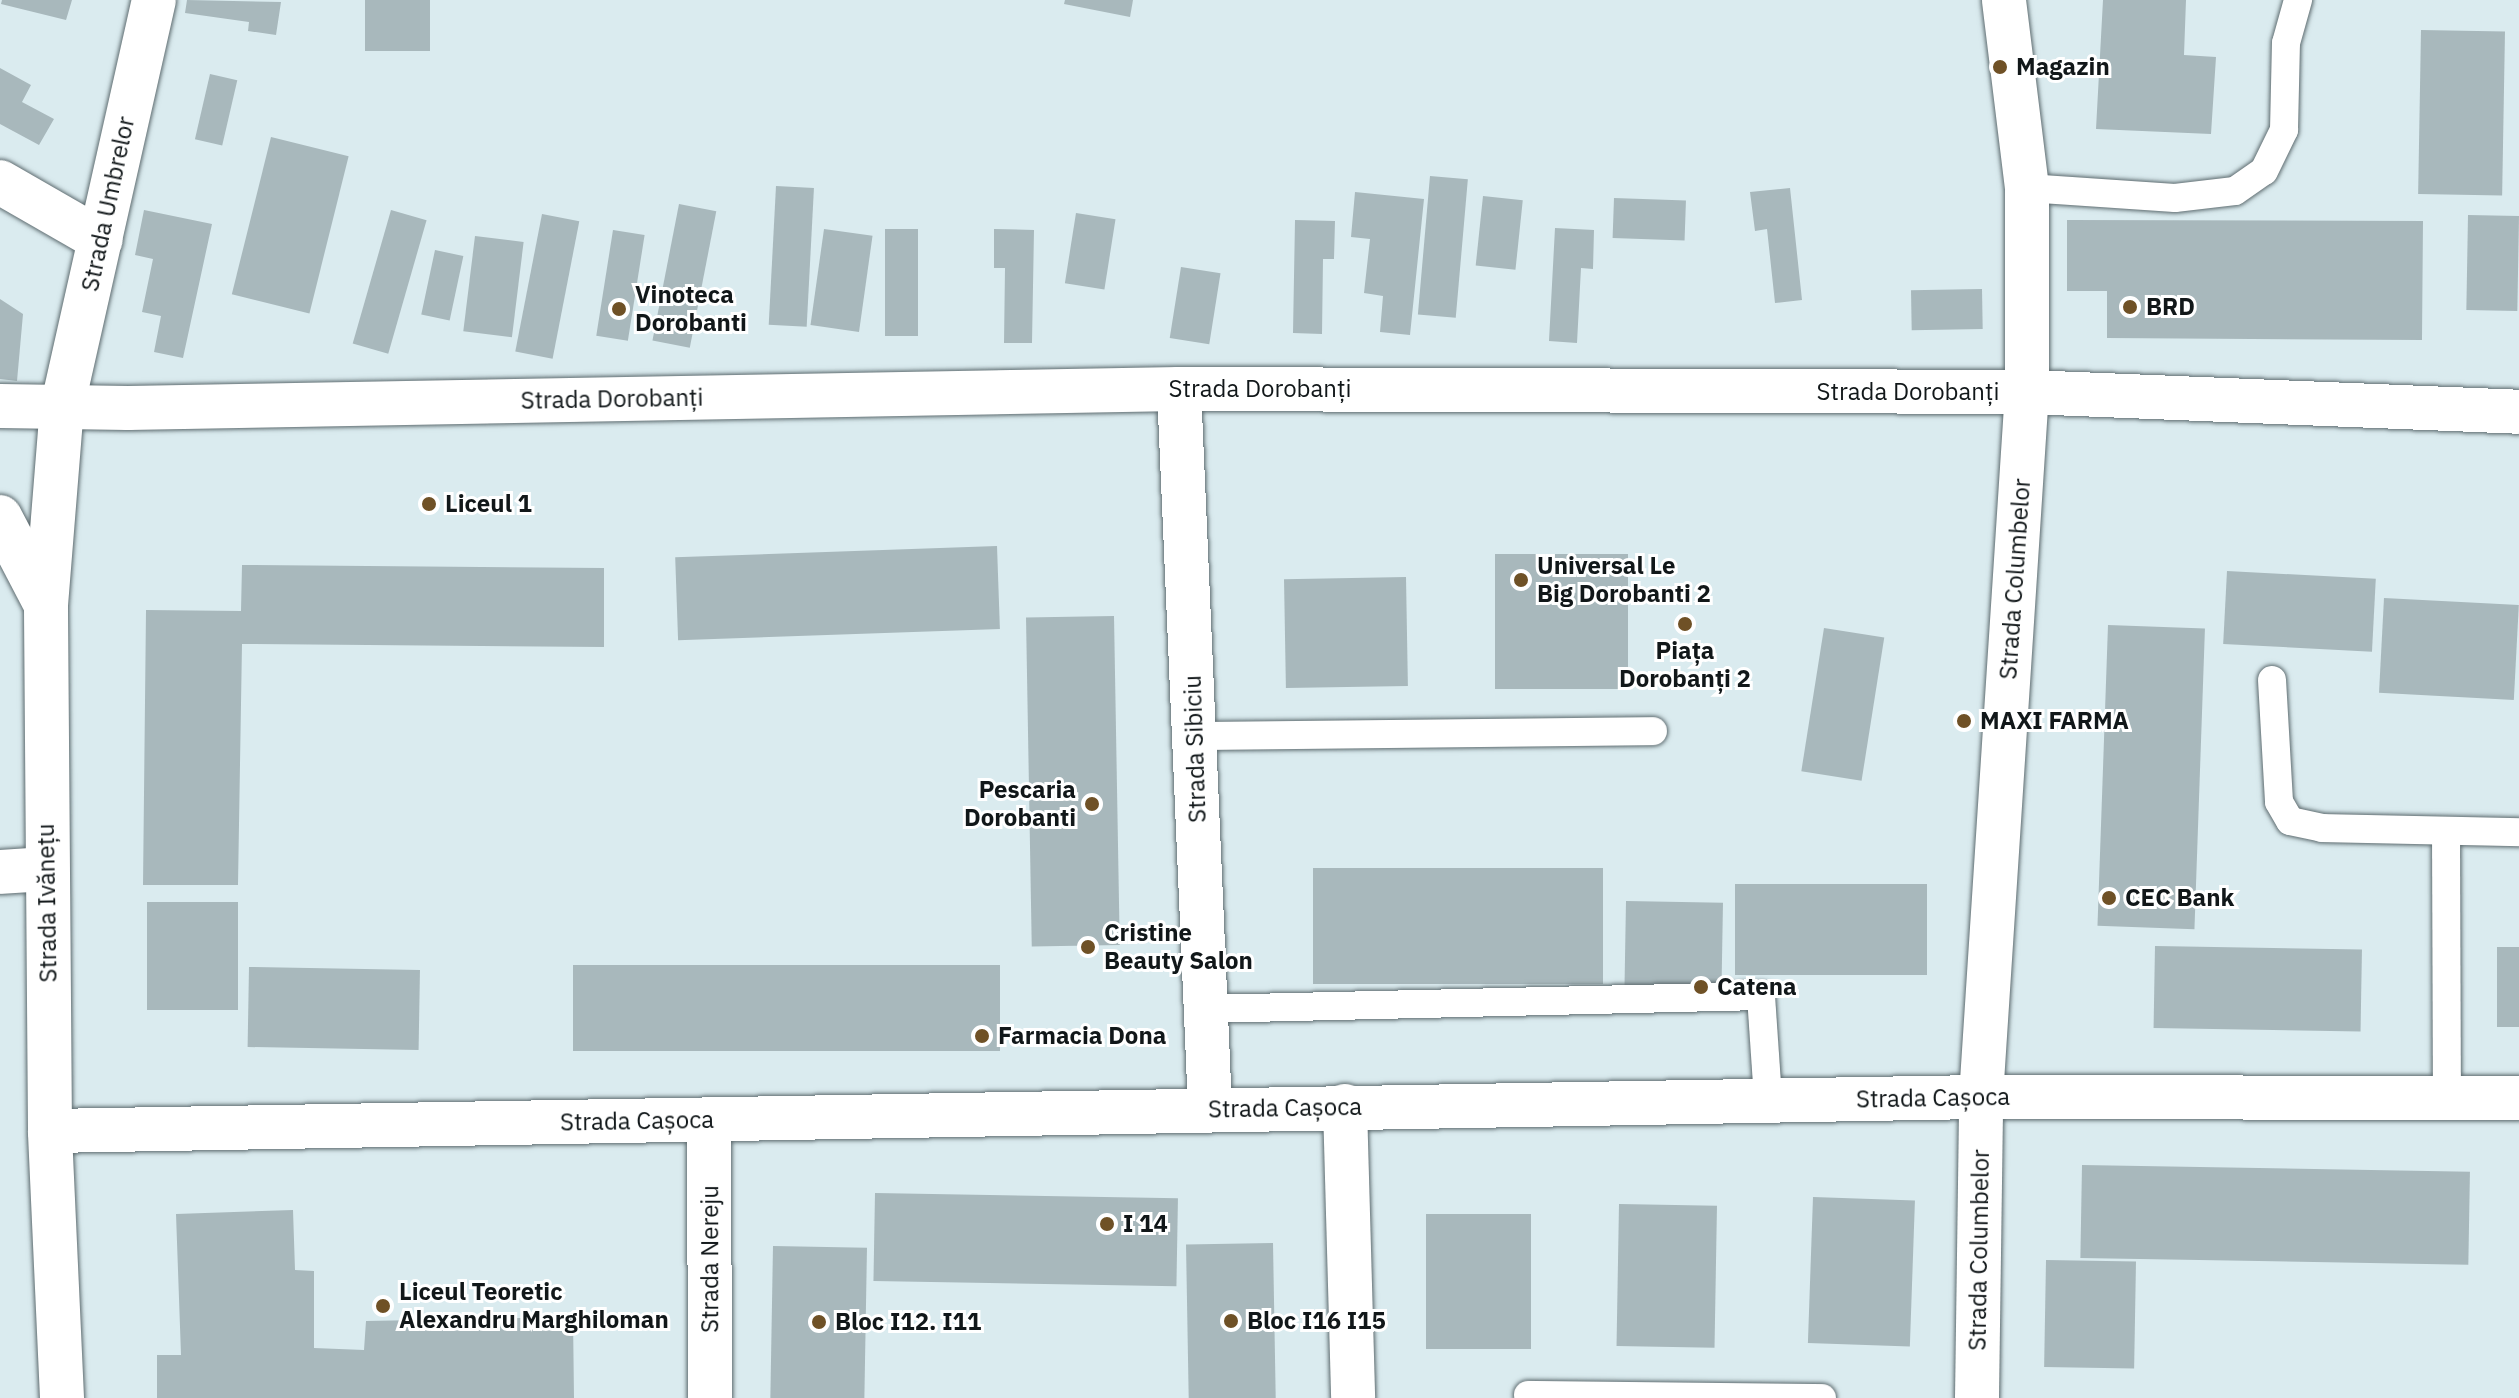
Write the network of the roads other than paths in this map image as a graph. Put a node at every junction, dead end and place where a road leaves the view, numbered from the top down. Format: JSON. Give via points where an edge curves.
{"nodes":[{"id":1,"x":154,"y":0,"type":"edge"},
{"id":2,"x":2004,"y":0,"type":"edge"},
{"id":3,"x":2298,"y":0,"type":"edge"},
{"id":4,"x":0,"y":182,"type":"edge"},
{"id":5,"x":2027,"y":188,"type":"junction"},
{"id":6,"x":101,"y":240,"type":"junction"},
{"id":7,"x":1179,"y":389,"type":"junction"},
{"id":8,"x":2027,"y":392,"type":"junction"},
{"id":9,"x":0,"y":406,"type":"edge"},
{"id":10,"x":62,"y":408,"type":"junction"},
{"id":11,"x":2519,"y":412,"type":"edge"},
{"id":12,"x":0,"y":517,"type":"edge"},
{"id":13,"x":46,"y":605,"type":"junction"},
{"id":14,"x":2272,"y":680,"type":"dead end"},
{"id":15,"x":1653,"y":731,"type":"dead end"},
{"id":16,"x":1194,"y":736,"type":"junction"},
{"id":17,"x":2446,"y":831,"type":"junction"},
{"id":18,"x":2519,"y":832,"type":"edge"},
{"id":19,"x":47,"y":869,"type":"junction"},
{"id":20,"x":0,"y":872,"type":"edge"},
{"id":21,"x":1206,"y":1009,"type":"junction"},
{"id":22,"x":1981,"y":1097,"type":"junction"},
{"id":23,"x":2447,"y":1098,"type":"junction"},
{"id":24,"x":2519,"y":1098,"type":"edge"},
{"id":25,"x":1768,"y":1100,"type":"junction"},
{"id":26,"x":1345,"y":1106,"type":"junction"},
{"id":27,"x":1210,"y":1109,"type":"junction"},
{"id":28,"x":709,"y":1120,"type":"junction"},
{"id":29,"x":50,"y":1131,"type":"junction"},
{"id":30,"x":1528,"y":1395,"type":"dead end"},
{"id":31,"x":62,"y":1398,"type":"edge"},
{"id":32,"x":710,"y":1398,"type":"edge"},
{"id":33,"x":1353,"y":1398,"type":"edge"},
{"id":34,"x":1822,"y":1398,"type":"edge"},
{"id":35,"x":1977,"y":1398,"type":"edge"}],
"edges":[{"from":1,"to":6,"type":"street","name":"Strada Umbrelor"},
{"from":2,"to":5,"type":"street","name":"Strada Columbelor"},
{"from":3,"to":5,"type":"lane","via":[[2286,43],[2284,130],[2264,171],[2235,191],[2175,198]]},
{"from":4,"to":6,"type":"street"},
{"from":5,"to":8,"type":"street","name":"Strada Columbelor"},
{"from":6,"to":10,"type":"street","name":"Strada Umbrelor"},
{"from":7,"to":8,"type":"street","name":"Strada Dorobanți"},
{"from":7,"to":10,"type":"street","name":"Strada Dorobanți"},
{"from":7,"to":16,"type":"street","name":"Strada Sibiciu"},
{"from":8,"to":11,"type":"street","name":"Strada Dorobanți"},
{"from":8,"to":22,"type":"street","name":"Strada Columbelor"},
{"from":9,"to":10,"type":"street","name":"Strada Dorobanți"},
{"from":10,"to":13,"type":"street","name":"Strada Ivănețu"},
{"from":12,"to":13,"type":"street"},
{"from":13,"to":19,"type":"street","name":"Strada Ivănețu"},
{"from":14,"to":17,"type":"lane","via":[[2279,802],[2290,821],[2322,828]]},
{"from":15,"to":16,"type":"lane"},
{"from":16,"to":21,"type":"street","name":"Strada Sibiciu"},
{"from":17,"to":18,"type":"lane"},
{"from":17,"to":23,"type":"lane"},
{"from":19,"to":20,"type":"street"},
{"from":19,"to":29,"type":"street","name":"Strada Ivănețu"},
{"from":21,"to":25,"type":"lane","via":[[1761,996]]},
{"from":21,"to":27,"type":"street","name":"Strada Sibiciu"},
{"from":22,"to":23,"type":"street","name":"Strada Cașoca"},
{"from":22,"to":25,"type":"street","name":"Strada Cașoca"},
{"from":22,"to":35,"type":"street","name":"Strada Columbelor"},
{"from":23,"to":24,"type":"street","name":"Strada Cașoca"},
{"from":25,"to":26,"type":"street","name":"Strada Cașoca"},
{"from":26,"to":27,"type":"street","name":"Strada Cașoca"},
{"from":26,"to":33,"type":"street"},
{"from":27,"to":28,"type":"street","name":"Strada Cașoca"},
{"from":28,"to":29,"type":"street","name":"Strada Cașoca"},
{"from":28,"to":32,"type":"street","name":"Strada Nereju"},
{"from":29,"to":31,"type":"street","name":"Strada Ivănețu"},
{"from":30,"to":34,"type":"lane"}]}
